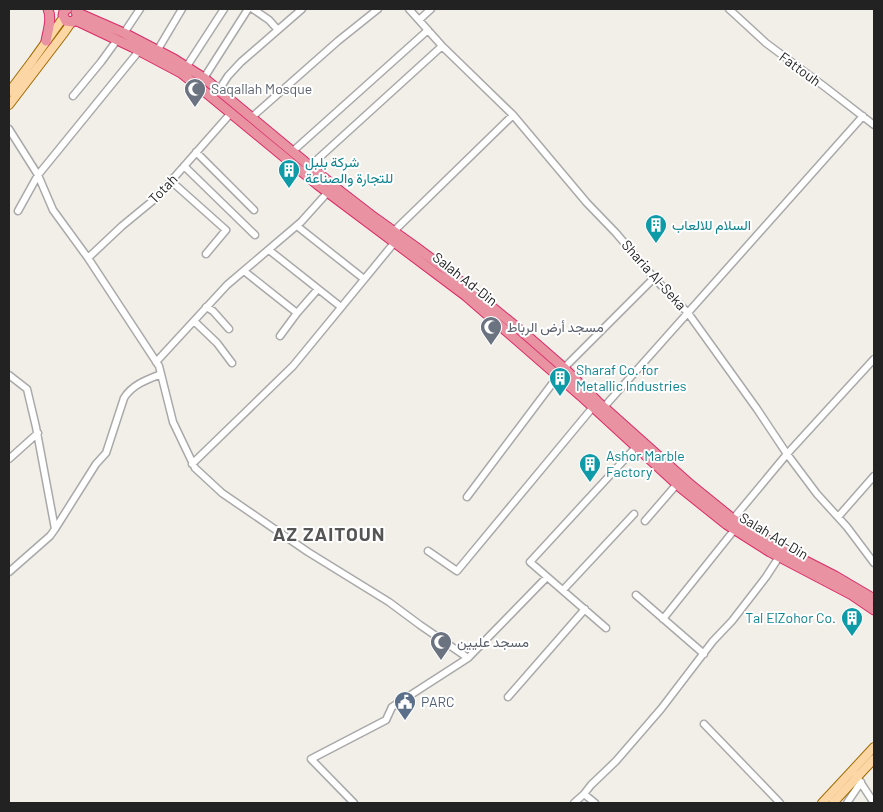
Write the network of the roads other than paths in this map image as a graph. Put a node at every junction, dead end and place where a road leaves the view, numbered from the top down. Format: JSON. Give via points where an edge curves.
{"nodes":[{"id":1,"x":48,"y":9,"type":"edge"},
{"id":2,"x":55,"y":9,"type":"edge"},
{"id":3,"x":140,"y":9,"type":"edge"},
{"id":4,"x":182,"y":9,"type":"edge"},
{"id":5,"x":224,"y":9,"type":"edge"},
{"id":6,"x":248,"y":9,"type":"edge"},
{"id":7,"x":253,"y":9,"type":"edge"},
{"id":8,"x":302,"y":9,"type":"edge"},
{"id":9,"x":378,"y":9,"type":"edge"},
{"id":10,"x":431,"y":9,"type":"edge"},
{"id":11,"x":729,"y":9,"type":"edge"},
{"id":12,"x":412,"y":10,"type":"edge"},
{"id":13,"x":72,"y":14,"type":"edge"},
{"id":14,"x":419,"y":20,"type":"junction"},
{"id":15,"x":278,"y":30,"type":"junction"},
{"id":16,"x":428,"y":30,"type":"junction"},
{"id":17,"x":124,"y":33,"type":"junction"},
{"id":18,"x":117,"y":40,"type":"junction"},
{"id":19,"x":46,"y":41,"type":"junction"},
{"id":20,"x":443,"y":47,"type":"junction"},
{"id":21,"x":139,"y":50,"type":"junction"},
{"id":22,"x":157,"y":51,"type":"junction"},
{"id":23,"x":187,"y":66,"type":"junction"},
{"id":24,"x":204,"y":78,"type":"junction"},
{"id":25,"x":219,"y":90,"type":"junction"},
{"id":26,"x":9,"y":92,"type":"edge"},
{"id":27,"x":73,"y":96,"type":"dead end"},
{"id":28,"x":9,"y":105,"type":"edge"},
{"id":29,"x":231,"y":113,"type":"junction"},
{"id":30,"x":513,"y":115,"type":"junction"},
{"id":31,"x":863,"y":116,"type":"junction"},
{"id":32,"x":252,"y":117,"type":"junction"},
{"id":33,"x":874,"y":125,"type":"edge"},
{"id":34,"x":9,"y":129,"type":"edge"},
{"id":35,"x":293,"y":151,"type":"junction"},
{"id":36,"x":196,"y":152,"type":"junction"},
{"id":37,"x":184,"y":166,"type":"junction"},
{"id":38,"x":310,"y":166,"type":"junction"},
{"id":39,"x":38,"y":175,"type":"junction"},
{"id":40,"x":171,"y":181,"type":"junction"},
{"id":41,"x":328,"y":192,"type":"junction"},
{"id":42,"x":254,"y":210,"type":"dead end"},
{"id":43,"x":18,"y":211,"type":"dead end"},
{"id":44,"x":297,"y":226,"type":"junction"},
{"id":45,"x":394,"y":231,"type":"junction"},
{"id":46,"x":255,"y":235,"type":"dead end"},
{"id":47,"x":394,"y":243,"type":"junction"},
{"id":48,"x":268,"y":250,"type":"junction"},
{"id":49,"x":206,"y":254,"type":"dead end"},
{"id":50,"x":88,"y":258,"type":"junction"},
{"id":51,"x":244,"y":271,"type":"junction"},
{"id":52,"x":654,"y":278,"type":"junction"},
{"id":53,"x":364,"y":279,"type":"junction"},
{"id":54,"x":318,"y":289,"type":"junction"},
{"id":55,"x":206,"y":307,"type":"junction"},
{"id":56,"x":341,"y":308,"type":"junction"},
{"id":57,"x":297,"y":313,"type":"junction"},
{"id":58,"x":688,"y":313,"type":"junction"},
{"id":59,"x":194,"y":321,"type":"junction"},
{"id":60,"x":228,"y":329,"type":"dead end"},
{"id":61,"x":280,"y":336,"type":"dead end"},
{"id":62,"x":874,"y":359,"type":"edge"},
{"id":63,"x":156,"y":362,"type":"junction"},
{"id":64,"x":232,"y":363,"type":"dead end"},
{"id":65,"x":564,"y":368,"type":"junction"},
{"id":66,"x":161,"y":374,"type":"junction"},
{"id":67,"x":9,"y":376,"type":"edge"},
{"id":68,"x":558,"y":376,"type":"junction"},
{"id":69,"x":604,"y":406,"type":"junction"},
{"id":70,"x":592,"y":407,"type":"junction"},
{"id":71,"x":38,"y":434,"type":"junction"},
{"id":72,"x":636,"y":447,"type":"junction"},
{"id":73,"x":787,"y":454,"type":"junction"},
{"id":74,"x":9,"y":458,"type":"edge"},
{"id":75,"x":192,"y":464,"type":"junction"},
{"id":76,"x":874,"y":476,"type":"edge"},
{"id":77,"x":677,"y":484,"type":"junction"},
{"id":78,"x":467,"y":497,"type":"dead end"},
{"id":79,"x":634,"y":514,"type":"dead end"},
{"id":80,"x":838,"y":517,"type":"junction"},
{"id":81,"x":733,"y":519,"type":"junction"},
{"id":82,"x":645,"y":521,"type":"dead end"},
{"id":83,"x":735,"y":529,"type":"junction"},
{"id":84,"x":55,"y":530,"type":"junction"},
{"id":85,"x":428,"y":552,"type":"dead end"},
{"id":86,"x":779,"y":557,"type":"junction"},
{"id":87,"x":874,"y":562,"type":"edge"},
{"id":88,"x":9,"y":572,"type":"edge"},
{"id":89,"x":547,"y":577,"type":"junction"},
{"id":90,"x":563,"y":590,"type":"junction"},
{"id":91,"x":636,"y":595,"type":"dead end"},
{"id":92,"x":874,"y":599,"type":"edge"},
{"id":93,"x":585,"y":609,"type":"junction"},
{"id":94,"x":874,"y":610,"type":"edge"},
{"id":95,"x":663,"y":619,"type":"junction"},
{"id":96,"x":606,"y":628,"type":"dead end"},
{"id":97,"x":704,"y":654,"type":"junction"},
{"id":98,"x":468,"y":658,"type":"junction"},
{"id":99,"x":508,"y":697,"type":"dead end"},
{"id":100,"x":704,"y":724,"type":"dead end"},
{"id":101,"x":874,"y":748,"type":"edge"},
{"id":102,"x":874,"y":759,"type":"edge"},
{"id":103,"x":857,"y":777,"type":"junction"},
{"id":104,"x":584,"y":794,"type":"junction"},
{"id":105,"x":354,"y":803,"type":"edge"},
{"id":106,"x":574,"y":803,"type":"edge"},
{"id":107,"x":595,"y":803,"type":"edge"},
{"id":108,"x":780,"y":803,"type":"edge"},
{"id":109,"x":822,"y":803,"type":"edge"},
{"id":110,"x":833,"y":803,"type":"edge"},
{"id":111,"x":847,"y":803,"type":"edge"},
{"id":112,"x":874,"y":803,"type":"edge"}],
"edges":[{"from":1,"to":19,"type":"highway","via":[[50,21]]},
{"from":2,"to":13,"type":"highway","name":"Salah Ad-Din"},
{"from":3,"to":17,"type":"street"},
{"from":4,"to":22,"type":"street"},
{"from":5,"to":23,"type":"street"},
{"from":6,"to":24,"type":"street"},
{"from":7,"to":15,"type":"street"},
{"from":8,"to":15,"type":"street"},
{"from":9,"to":32,"type":"street"},
{"from":10,"to":14,"type":"street"},
{"from":11,"to":31,"type":"street","name":"Fattouh","via":[[766,43]]},
{"from":12,"to":14,"type":"street","name":"Sharia Al-Seka"},
{"from":13,"to":17,"type":"highway","name":"Salah Ad-Din"},
{"from":13,"to":18,"type":"highway","name":"Salah Ad-Din"},
{"from":13,"to":19,"type":"main road"},
{"from":13,"to":28,"type":"main road","via":[[64,33]]},
{"from":14,"to":16,"type":"street","name":"Sharia Al-Seka"},
{"from":15,"to":25,"type":"street","via":[[234,68]]},
{"from":16,"to":20,"type":"street","name":"Sharia Al-Seka"},
{"from":16,"to":35,"type":"street"},
{"from":17,"to":22,"type":"highway","name":"Salah Ad-Din"},
{"from":18,"to":21,"type":"highway","name":"Salah Ad-Din"},
{"from":18,"to":27,"type":"street"},
{"from":19,"to":26,"type":"main road"},
{"from":20,"to":30,"type":"street","name":"Sharia Al-Seka"},
{"from":20,"to":38,"type":"street"},
{"from":21,"to":29,"type":"highway","name":"Salah Ad-Din","via":[[181,73]]},
{"from":21,"to":39,"type":"street"},
{"from":22,"to":23,"type":"highway","name":"Salah Ad-Din"},
{"from":23,"to":24,"type":"highway","name":"Salah Ad-Din"},
{"from":24,"to":25,"type":"highway","name":"Salah Ad-Din"},
{"from":25,"to":32,"type":"highway","name":"Salah Ad-Din"},
{"from":29,"to":36,"type":"street","name":"Totah"},
{"from":29,"to":41,"type":"highway","name":"Salah Ad-Din"},
{"from":30,"to":45,"type":"street"},
{"from":30,"to":52,"type":"street","name":"Sharia Al-Seka"},
{"from":31,"to":33,"type":"street","name":"Fattouh"},
{"from":31,"to":58,"type":"street"},
{"from":32,"to":35,"type":"highway","name":"Salah Ad-Din"},
{"from":34,"to":39,"type":"street"},
{"from":35,"to":38,"type":"highway","name":"Salah Ad-Din"},
{"from":36,"to":37,"type":"street","name":"Totah"},
{"from":36,"to":42,"type":"street"},
{"from":37,"to":40,"type":"street","name":"Totah"},
{"from":37,"to":46,"type":"street"},
{"from":38,"to":45,"type":"highway","name":"Salah Ad-Din"},
{"from":39,"to":43,"type":"street"},
{"from":39,"to":50,"type":"street","via":[[53,210]]},
{"from":40,"to":49,"type":"street","via":[[226,230]]},
{"from":40,"to":50,"type":"street","name":"Totah"},
{"from":41,"to":44,"type":"street"},
{"from":41,"to":47,"type":"highway","name":"Salah Ad-Din"},
{"from":44,"to":48,"type":"street"},
{"from":44,"to":53,"type":"street"},
{"from":45,"to":65,"type":"highway","name":"Salah Ad-Din","via":[[467,286]]},
{"from":47,"to":53,"type":"street"},
{"from":47,"to":68,"type":"highway","name":"Salah Ad-Din","via":[[466,296]]},
{"from":48,"to":51,"type":"street"},
{"from":48,"to":54,"type":"street"},
{"from":50,"to":63,"type":"street"},
{"from":51,"to":55,"type":"street"},
{"from":51,"to":57,"type":"street"},
{"from":52,"to":58,"type":"street","name":"Sharia Al-Seka"},
{"from":52,"to":65,"type":"street"},
{"from":53,"to":56,"type":"street"},
{"from":54,"to":56,"type":"street"},
{"from":54,"to":57,"type":"street"},
{"from":55,"to":59,"type":"street"},
{"from":55,"to":60,"type":"street"},
{"from":56,"to":75,"type":"street","via":[[293,366]]},
{"from":57,"to":61,"type":"street"},
{"from":58,"to":69,"type":"street"},
{"from":58,"to":73,"type":"street","name":"Sharia Al-Seka"},
{"from":59,"to":63,"type":"street"},
{"from":59,"to":64,"type":"street"},
{"from":62,"to":73,"type":"street"},
{"from":63,"to":66,"type":"street"},
{"from":65,"to":69,"type":"highway","name":"Salah Ad-Din"},
{"from":66,"to":75,"type":"street","via":[[173,422]]},
{"from":66,"to":84,"type":"street","via":[[131,389],[124,398],[106,453]]},
{"from":67,"to":71,"type":"street","via":[[27,389]]},
{"from":68,"to":70,"type":"highway","name":"Salah Ad-Din"},
{"from":68,"to":78,"type":"street"},
{"from":69,"to":81,"type":"highway","name":"Salah Ad-Din","via":[[691,486]]},
{"from":70,"to":72,"type":"highway","name":"Salah Ad-Din"},
{"from":70,"to":85,"type":"street","via":[[457,571]]},
{"from":71,"to":74,"type":"street"},
{"from":71,"to":84,"type":"street"},
{"from":72,"to":77,"type":"highway","name":"Salah Ad-Din"},
{"from":72,"to":89,"type":"street","via":[[530,562]]},
{"from":73,"to":80,"type":"street","name":"Sharia Al-Seka"},
{"from":73,"to":81,"type":"street"},
{"from":75,"to":98,"type":"street","via":[[222,492]]},
{"from":76,"to":80,"type":"street"},
{"from":77,"to":82,"type":"street"},
{"from":77,"to":83,"type":"highway","name":"Salah Ad-Din"},
{"from":79,"to":90,"type":"street"},
{"from":80,"to":87,"type":"street","name":"Sharia Al-Seka"},
{"from":81,"to":92,"type":"highway","name":"Salah Ad-Din"},
{"from":83,"to":86,"type":"highway","name":"Salah Ad-Din"},
{"from":83,"to":95,"type":"street"},
{"from":84,"to":88,"type":"street"},
{"from":86,"to":94,"type":"highway","name":"Salah Ad-Din"},
{"from":86,"to":97,"type":"street"},
{"from":89,"to":90,"type":"street"},
{"from":89,"to":98,"type":"street"},
{"from":90,"to":93,"type":"street"},
{"from":91,"to":95,"type":"street"},
{"from":93,"to":96,"type":"street"},
{"from":93,"to":99,"type":"street"},
{"from":95,"to":97,"type":"street"},
{"from":97,"to":104,"type":"street","via":[[661,709]]},
{"from":98,"to":105,"type":"street","via":[[392,707],[386,720],[311,759]]},
{"from":100,"to":108,"type":"street"},
{"from":101,"to":103,"type":"main road"},
{"from":102,"to":103,"type":"main road"},
{"from":103,"to":109,"type":"main road"},
{"from":103,"to":110,"type":"main road"},
{"from":103,"to":111,"type":"street"},
{"from":103,"to":112,"type":"street"},
{"from":104,"to":106,"type":"street"},
{"from":104,"to":107,"type":"street"}]}
